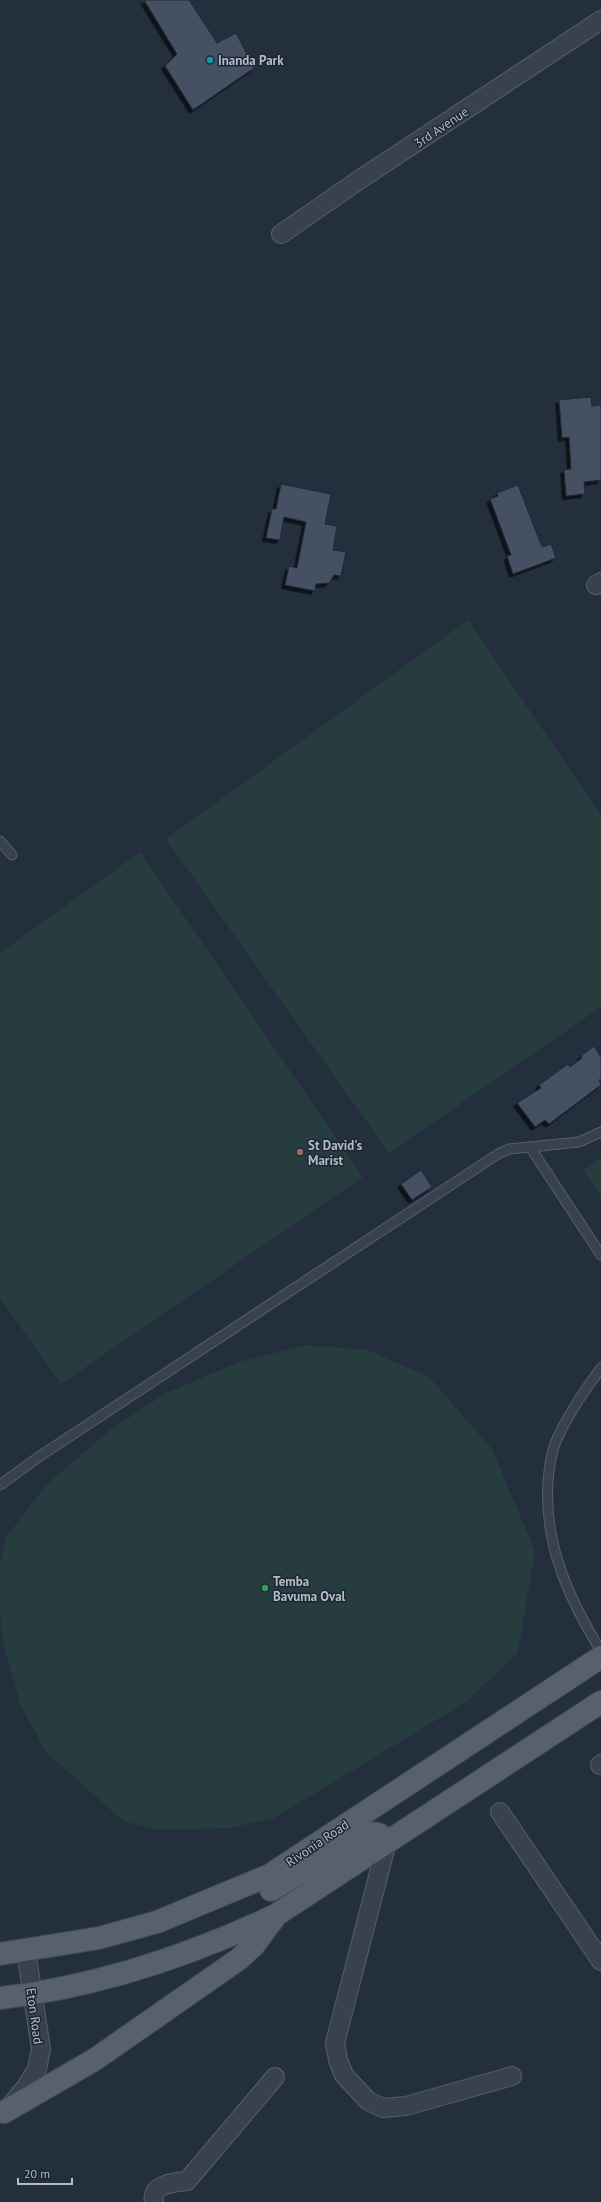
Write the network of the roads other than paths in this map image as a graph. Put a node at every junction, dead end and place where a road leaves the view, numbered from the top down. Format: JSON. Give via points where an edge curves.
{"nodes":[{"id":1,"x":601,"y":20,"type":"edge"},
{"id":2,"x":281,"y":234,"type":"dead end"},
{"id":3,"x":0,"y":841,"type":"edge"},
{"id":4,"x":12,"y":855,"type":"dead end"},
{"id":5,"x":601,"y":1132,"type":"edge"},
{"id":6,"x":530,"y":1147,"type":"junction"},
{"id":7,"x":601,"y":1254,"type":"edge"},
{"id":8,"x":601,"y":1368,"type":"edge"},
{"id":9,"x":0,"y":1485,"type":"edge"},
{"id":10,"x":601,"y":1651,"type":"edge"},
{"id":11,"x":601,"y":1657,"type":"edge"},
{"id":12,"x":601,"y":1702,"type":"edge"},
{"id":13,"x":500,"y":1812,"type":"dead end"},
{"id":14,"x":387,"y":1842,"type":"junction"},
{"id":15,"x":276,"y":1915,"type":"junction"},
{"id":16,"x":157,"y":1922,"type":"junction"},
{"id":17,"x":26,"y":1951,"type":"junction"},
{"id":18,"x":0,"y":1954,"type":"edge"},
{"id":19,"x":601,"y":1961,"type":"edge"},
{"id":20,"x":32,"y":1994,"type":"junction"},
{"id":21,"x":0,"y":1998,"type":"edge"},
{"id":22,"x":512,"y":2076,"type":"dead end"},
{"id":23,"x":275,"y":2077,"type":"dead end"},
{"id":24,"x":2,"y":2114,"type":"edge"},
{"id":25,"x":154,"y":2202,"type":"edge"}],
"edges":[{"from":1,"to":2,"type":"street","name":"3rd Avenue"},
{"from":3,"to":4,"type":"lane"},
{"from":5,"to":6,"type":"lane","via":[[579,1142]]},
{"from":6,"to":7,"type":"lane"},
{"from":6,"to":9,"type":"lane","via":[[509,1149],[498,1154],[40,1456]]},
{"from":8,"to":10,"type":"lane","via":[[570,1412],[556,1442],[549,1467],[548,1493],[548,1520],[558,1564],[582,1622]]},
{"from":11,"to":16,"type":"main road","name":"Rivonia Road","via":[[270,1874]]},
{"from":12,"to":14,"type":"main road"},
{"from":13,"to":19,"type":"street"},
{"from":14,"to":15,"type":"main road"},
{"from":14,"to":16,"type":"main road","via":[[374,1832],[367,1834],[275,1888],[232,1908],[187,1920]]},
{"from":14,"to":22,"type":"street","via":[[335,2043],[344,2075],[368,2101],[383,2108],[406,2106]]},
{"from":15,"to":20,"type":"main road","via":[[187,1954],[65,1988]]},
{"from":15,"to":24,"type":"main road","via":[[254,1945],[239,1959],[94,2060]]},
{"from":16,"to":17,"type":"main road","name":"Rivonia Road","via":[[99,1938]]},
{"from":17,"to":18,"type":"main road","name":"Rivonia Road"},
{"from":17,"to":20,"type":"street","name":"Eton Road"},
{"from":20,"to":21,"type":"main road"},
{"from":20,"to":24,"type":"street","name":"Eton Road","via":[[40,2049],[37,2069],[26,2087]]},
{"from":23,"to":25,"type":"street","via":[[187,2181],[168,2183],[157,2189]]}]}
